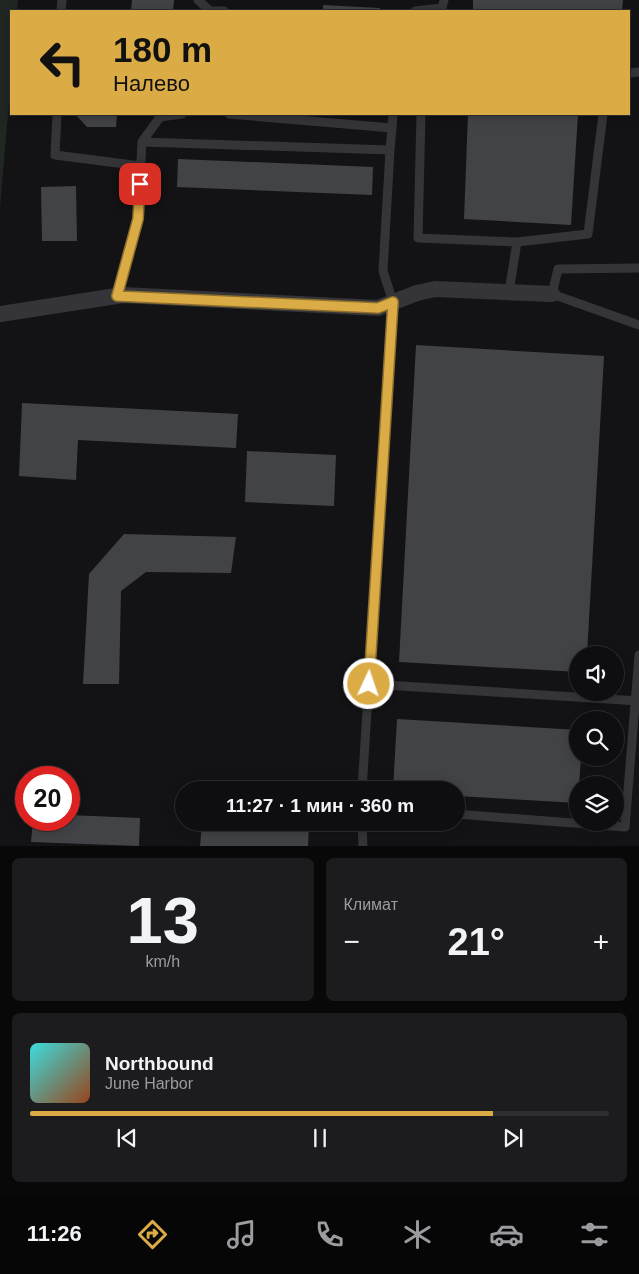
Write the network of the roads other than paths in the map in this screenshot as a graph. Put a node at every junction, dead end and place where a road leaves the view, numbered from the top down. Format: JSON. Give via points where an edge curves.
{"nodes":[{"id":1,"x":198,"y":0,"type":"edge"},
{"id":2,"x":444,"y":0,"type":"edge"},
{"id":3,"x":209,"y":10,"type":"edge"},
{"id":4,"x":427,"y":10,"type":"edge"},
{"id":5,"x":57,"y":115,"type":"edge"},
{"id":6,"x":175,"y":115,"type":"edge"},
{"id":7,"x":241,"y":115,"type":"edge"},
{"id":8,"x":393,"y":115,"type":"edge"},
{"id":9,"x":421,"y":115,"type":"edge"},
{"id":10,"x":604,"y":115,"type":"edge"},
{"id":11,"x":392,"y":128,"type":"junction"},
{"id":12,"x":142,"y":142,"type":"junction"},
{"id":13,"x":390,"y":150,"type":"junction"},
{"id":14,"x":141,"y":166,"type":"junction"},
{"id":15,"x":518,"y":242,"type":"junction"},
{"id":16,"x":639,"y":268,"type":"edge"},
{"id":17,"x":509,"y":292,"type":"junction"},
{"id":18,"x":552,"y":294,"type":"junction"},
{"id":19,"x":117,"y":296,"type":"junction"},
{"id":20,"x":393,"y":302,"type":"junction"},
{"id":21,"x":0,"y":314,"type":"edge"},
{"id":22,"x":639,"y":325,"type":"edge"},
{"id":23,"x":639,"y":655,"type":"edge"},
{"id":24,"x":369,"y":684,"type":"junction"},
{"id":25,"x":637,"y":701,"type":"edge"},
{"id":26,"x":363,"y":781,"type":"edge"},
{"id":27,"x":465,"y":815,"type":"edge"},
{"id":28,"x":362,"y":831,"type":"edge"},
{"id":29,"x":363,"y":846,"type":"edge"}],
"edges":[{"from":1,"to":3,"type":"lane"},
{"from":2,"to":4,"type":"lane","via":[[442,8]]},
{"from":5,"to":14,"type":"lane","via":[[55,155]]},
{"from":6,"to":12,"type":"lane","via":[[160,117]]},
{"from":7,"to":11,"type":"lane"},
{"from":8,"to":11,"type":"lane"},
{"from":9,"to":15,"type":"lane","via":[[418,238]]},
{"from":10,"to":15,"type":"lane","via":[[588,234]]},
{"from":11,"to":13,"type":"lane"},
{"from":12,"to":13,"type":"lane"},
{"from":12,"to":14,"type":"lane"},
{"from":13,"to":20,"type":"lane","via":[[384,270]]},
{"from":14,"to":19,"type":"lane","via":[[138,219]]},
{"from":15,"to":17,"type":"lane"},
{"from":16,"to":18,"type":"lane","via":[[558,269]]},
{"from":17,"to":18,"type":"street"},
{"from":17,"to":20,"type":"street","via":[[435,289]]},
{"from":18,"to":22,"type":"lane"},
{"from":19,"to":20,"type":"street","via":[[378,308]]},
{"from":19,"to":21,"type":"street"},
{"from":20,"to":24,"type":"lane"},
{"from":23,"to":25,"type":"lane"},
{"from":24,"to":25,"type":"lane"},
{"from":24,"to":26,"type":"lane"},
{"from":25,"to":27,"type":"lane","via":[[625,826]]},
{"from":28,"to":29,"type":"lane"}]}
